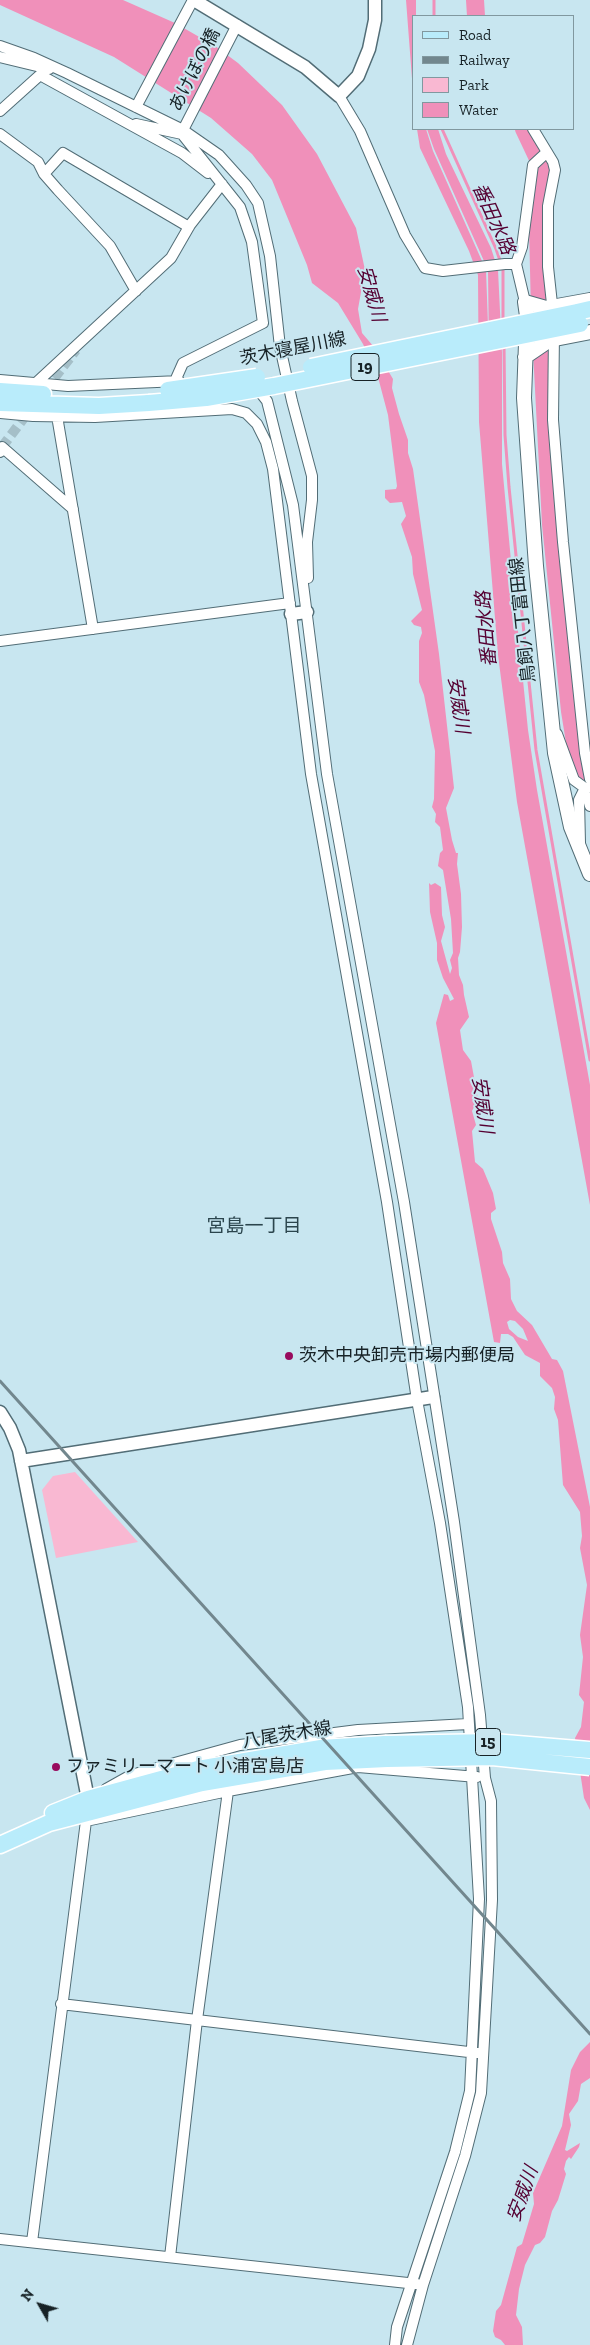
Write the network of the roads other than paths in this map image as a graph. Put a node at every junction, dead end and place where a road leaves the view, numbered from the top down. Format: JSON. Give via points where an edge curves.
{"nodes":[{"id":1,"x":193,"y":0,"type":"edge"},
{"id":2,"x":375,"y":0,"type":"edge"},
{"id":3,"x":236,"y":27,"type":"junction"},
{"id":4,"x":0,"y":46,"type":"edge"},
{"id":5,"x":0,"y":57,"type":"edge"},
{"id":6,"x":67,"y":73,"type":"junction"},
{"id":7,"x":339,"y":96,"type":"junction"},
{"id":8,"x":136,"y":107,"type":"junction"},
{"id":9,"x":0,"y":111,"type":"edge"},
{"id":10,"x":124,"y":121,"type":"junction"},
{"id":11,"x":533,"y":130,"type":"edge"},
{"id":12,"x":183,"y":131,"type":"junction"},
{"id":13,"x":0,"y":134,"type":"edge"},
{"id":14,"x":546,"y":153,"type":"junction"},
{"id":15,"x":44,"y":174,"type":"junction"},
{"id":16,"x":222,"y":184,"type":"junction"},
{"id":17,"x":189,"y":227,"type":"junction"},
{"id":18,"x":516,"y":264,"type":"junction"},
{"id":19,"x":136,"y":291,"type":"junction"},
{"id":20,"x":590,"y":300,"type":"edge"},
{"id":21,"x":527,"y":302,"type":"junction"},
{"id":22,"x":550,"y":308,"type":"junction"},
{"id":23,"x":582,"y":320,"type":"edge"},
{"id":24,"x":552,"y":340,"type":"junction"},
{"id":25,"x":528,"y":355,"type":"junction"},
{"id":26,"x":246,"y":377,"type":"junction"},
{"id":27,"x":0,"y":380,"type":"edge"},
{"id":28,"x":174,"y":381,"type":"junction"},
{"id":29,"x":36,"y":383,"type":"junction"},
{"id":30,"x":0,"y":392,"type":"edge"},
{"id":31,"x":149,"y":398,"type":"junction"},
{"id":32,"x":0,"y":403,"type":"edge"},
{"id":33,"x":232,"y":409,"type":"junction"},
{"id":34,"x":0,"y":413,"type":"edge"},
{"id":35,"x":57,"y":416,"type":"junction"},
{"id":36,"x":0,"y":452,"type":"edge"},
{"id":37,"x":73,"y":510,"type":"junction"},
{"id":38,"x":304,"y":584,"type":"junction"},
{"id":39,"x":290,"y":608,"type":"junction"},
{"id":40,"x":307,"y":612,"type":"junction"},
{"id":41,"x":93,"y":629,"type":"junction"},
{"id":42,"x":0,"y":641,"type":"edge"},
{"id":43,"x":552,"y":720,"type":"junction"},
{"id":44,"x":588,"y":785,"type":"edge"},
{"id":45,"x":590,"y":806,"type":"edge"},
{"id":46,"x":580,"y":850,"type":"junction"},
{"id":47,"x":590,"y":874,"type":"edge"},
{"id":48,"x":434,"y":1397,"type":"junction"},
{"id":49,"x":417,"y":1400,"type":"junction"},
{"id":50,"x":0,"y":1412,"type":"edge"},
{"id":51,"x":21,"y":1461,"type":"junction"},
{"id":52,"x":468,"y":1724,"type":"junction"},
{"id":53,"x":590,"y":1750,"type":"edge"},
{"id":54,"x":386,"y":1751,"type":"junction"},
{"id":55,"x":590,"y":1767,"type":"edge"},
{"id":56,"x":472,"y":1776,"type":"junction"},
{"id":57,"x":485,"y":1778,"type":"junction"},
{"id":58,"x":228,"y":1791,"type":"junction"},
{"id":59,"x":150,"y":1796,"type":"junction"},
{"id":60,"x":88,"y":1799,"type":"junction"},
{"id":61,"x":111,"y":1815,"type":"junction"},
{"id":62,"x":86,"y":1821,"type":"junction"},
{"id":63,"x":49,"y":1823,"type":"junction"},
{"id":64,"x":0,"y":1834,"type":"edge"},
{"id":65,"x":0,"y":1845,"type":"edge"},
{"id":66,"x":61,"y":2004,"type":"junction"},
{"id":67,"x":197,"y":2020,"type":"junction"},
{"id":68,"x":477,"y":2053,"type":"junction"},
{"id":69,"x":0,"y":2239,"type":"edge"},
{"id":70,"x":32,"y":2242,"type":"junction"},
{"id":71,"x":170,"y":2257,"type":"junction"},
{"id":72,"x":411,"y":2284,"type":"junction"},
{"id":73,"x":422,"y":2285,"type":"junction"},
{"id":74,"x":395,"y":2345,"type":"edge"},
{"id":75,"x":407,"y":2345,"type":"edge"}],
"edges":[{"from":1,"to":3,"type":"street"},
{"from":1,"to":8,"type":"street"},
{"from":2,"to":7,"type":"street","via":[[369,49],[358,76]]},
{"from":3,"to":7,"type":"street","via":[[305,67]]},
{"from":3,"to":12,"type":"street","name":"あけぼの橋"},
{"from":4,"to":6,"type":"street"},
{"from":5,"to":6,"type":"street"},
{"from":6,"to":8,"type":"street"},
{"from":7,"to":18,"type":"street","via":[[360,131],[396,216],[421,262],[429,270]]},
{"from":8,"to":12,"type":"street"},
{"from":9,"to":10,"type":"street","via":[[40,75]]},
{"from":10,"to":12,"type":"street"},
{"from":10,"to":16,"type":"street","via":[[182,153]]},
{"from":11,"to":14,"type":"street"},
{"from":12,"to":16,"type":"street"},
{"from":12,"to":38,"type":"street","via":[[219,155],[237,174],[258,203],[264,225],[280,347],[312,476],[307,542],[309,576]]},
{"from":13,"to":15,"type":"street","via":[[38,162]]},
{"from":14,"to":18,"type":"street","via":[[533,166],[522,247]]},
{"from":14,"to":22,"type":"street","via":[[555,170],[548,206]]},
{"from":15,"to":17,"type":"street","via":[[63,153]]},
{"from":15,"to":19,"type":"street","via":[[110,246]]},
{"from":16,"to":17,"type":"street"},
{"from":16,"to":28,"type":"street","via":[[240,208],[252,242],[263,323],[183,363]]},
{"from":17,"to":19,"type":"street","via":[[171,258]]},
{"from":18,"to":21,"type":"street"},
{"from":19,"to":29,"type":"street"},
{"from":20,"to":23,"type":"main road"},
{"from":21,"to":22,"type":"main road"},
{"from":21,"to":25,"type":"main road","name":"鳥飼八丁富田線"},
{"from":22,"to":23,"type":"main road"},
{"from":22,"to":24,"type":"street"},
{"from":23,"to":24,"type":"main road"},
{"from":23,"to":31,"type":"main road","name":"茨木寝屋川線","number":"19","bridge":true},
{"from":24,"to":25,"type":"main road"},
{"from":24,"to":44,"type":"street","via":[[562,542]]},
{"from":25,"to":43,"type":"main road","name":"鳥飼八丁富田線","via":[[524,398],[535,556]]},
{"from":26,"to":28,"type":"street","via":[[235,375]]},
{"from":26,"to":33,"type":"street","via":[[248,384],[241,400]]},
{"from":26,"to":38,"type":"street","via":[[267,401],[272,416],[293,505]]},
{"from":27,"to":29,"type":"street"},
{"from":28,"to":29,"type":"street","via":[[68,386]]},
{"from":30,"to":31,"type":"main road","name":"茨木寝屋川線","number":"19"},
{"from":31,"to":32,"type":"main road","name":"茨木寝屋川線","number":"19","via":[[90,406]]},
{"from":33,"to":35,"type":"street","via":[[95,417]]},
{"from":33,"to":39,"type":"street","via":[[246,413],[257,424],[266,442],[273,469]]},
{"from":34,"to":35,"type":"street"},
{"from":35,"to":37,"type":"street"},
{"from":36,"to":37,"type":"street","via":[[2,447]]},
{"from":37,"to":41,"type":"street"},
{"from":38,"to":40,"type":"street"},
{"from":39,"to":40,"type":"street"},
{"from":39,"to":41,"type":"street"},
{"from":39,"to":49,"type":"street","via":[[312,774],[387,1202]]},
{"from":40,"to":48,"type":"street","via":[[327,774],[404,1202]]},
{"from":41,"to":42,"type":"street"},
{"from":43,"to":44,"type":"street","via":[[574,780]]},
{"from":43,"to":46,"type":"main road","name":"鳥飼八丁富田線","via":[[555,753],[571,827]]},
{"from":44,"to":45,"type":"street"},
{"from":44,"to":46,"type":"street","via":[[579,800]]},
{"from":46,"to":47,"type":"main road","name":"鳥飼八丁富田線"},
{"from":48,"to":49,"type":"street"},
{"from":48,"to":57,"type":"street","via":[[480,1715]]},
{"from":49,"to":51,"type":"street"},
{"from":49,"to":52,"type":"street","via":[[440,1523]]},
{"from":50,"to":51,"type":"street","via":[[15,1439]]},
{"from":51,"to":60,"type":"street"},
{"from":52,"to":56,"type":"street"},
{"from":52,"to":60,"type":"street","via":[[358,1730],[240,1744],[131,1775]]},
{"from":53,"to":54,"type":"main road","name":"八尾茨木線","number":"15","bridge":true,"via":[[493,1742]]},
{"from":54,"to":55,"type":"main road","name":"八尾茨木線","number":"15","bridge":true},
{"from":54,"to":59,"type":"main road","name":"八尾茨木線","number":"15","via":[[202,1783]]},
{"from":54,"to":60,"type":"main road","name":"八尾茨木線","number":"15","via":[[321,1748],[198,1769]]},
{"from":56,"to":57,"type":"street"},
{"from":56,"to":58,"type":"street","via":[[358,1767]]},
{"from":56,"to":68,"type":"street","via":[[479,1899]]},
{"from":57,"to":68,"type":"street","via":[[491,1801],[492,1900]]},
{"from":58,"to":61,"type":"street"},
{"from":58,"to":67,"type":"street"},
{"from":59,"to":61,"type":"main road"},
{"from":59,"to":63,"type":"main road","name":"八尾茨木線","number":"15"},
{"from":60,"to":64,"type":"main road","name":"八尾茨木線","number":"15"},
{"from":61,"to":62,"type":"street"},
{"from":62,"to":63,"type":"main road"},
{"from":62,"to":66,"type":"street"},
{"from":63,"to":65,"type":"main road","name":"八尾茨木線","number":"15"},
{"from":66,"to":67,"type":"street"},
{"from":66,"to":70,"type":"street"},
{"from":67,"to":68,"type":"street"},
{"from":67,"to":71,"type":"street"},
{"from":68,"to":72,"type":"street","via":[[455,2152]]},
{"from":68,"to":73,"type":"street","via":[[481,2093],[465,2156]]},
{"from":69,"to":70,"type":"street"},
{"from":70,"to":71,"type":"street"},
{"from":71,"to":72,"type":"street"},
{"from":72,"to":73,"type":"street"},
{"from":72,"to":74,"type":"street","via":[[397,2327]]},
{"from":73,"to":75,"type":"street"}]}
